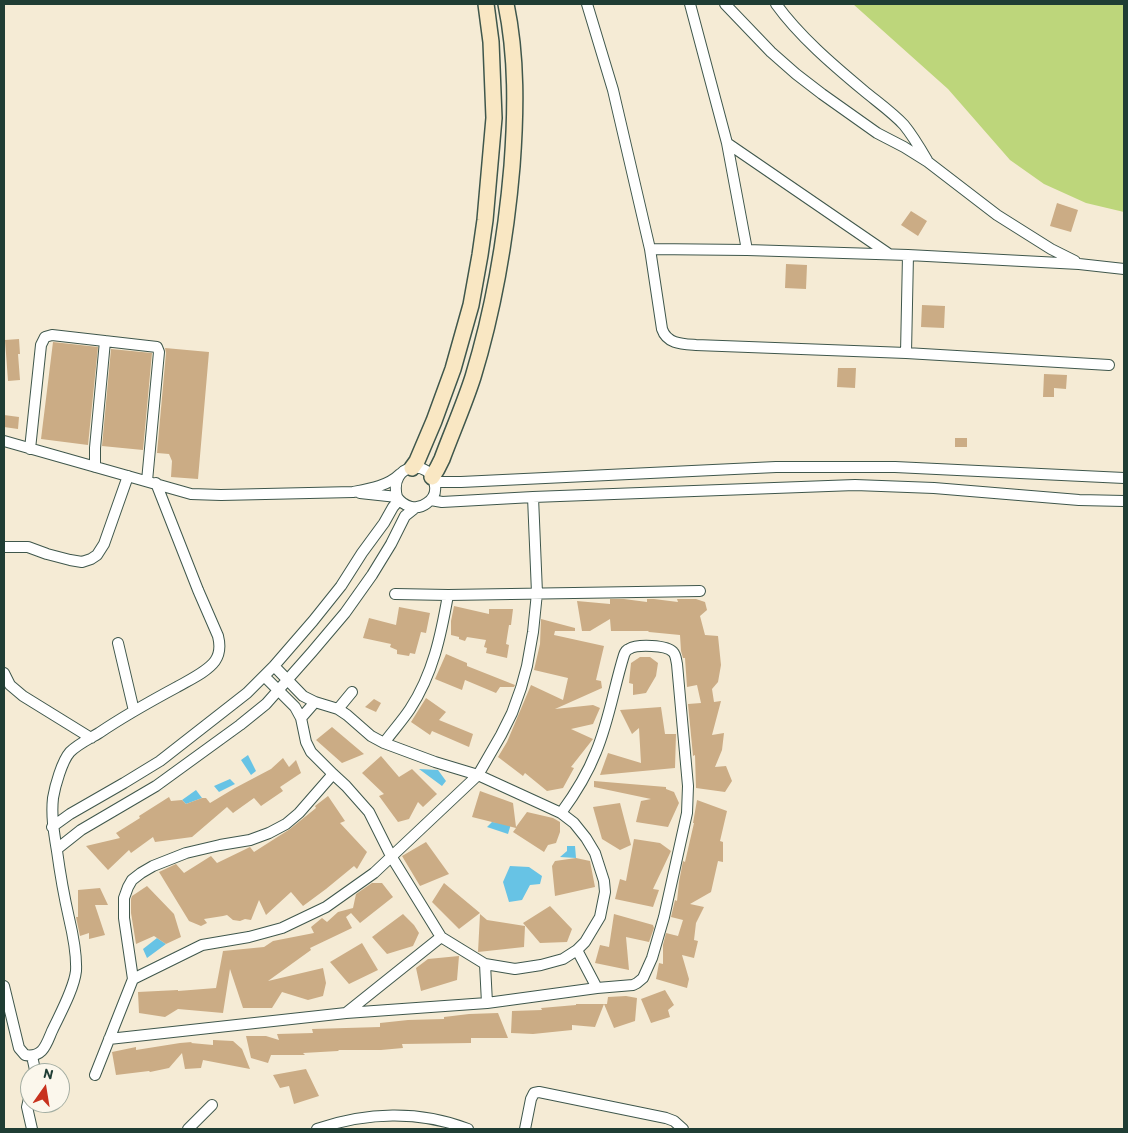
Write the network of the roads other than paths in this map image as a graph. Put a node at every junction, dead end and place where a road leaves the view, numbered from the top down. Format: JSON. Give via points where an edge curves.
{"nodes":[{"id":1,"x":486,"y":4,"type":"edge"},
{"id":2,"x":506,"y":4,"type":"edge"},
{"id":3,"x":587,"y":4,"type":"edge"},
{"id":4,"x":690,"y":4,"type":"edge"},
{"id":5,"x":725,"y":4,"type":"edge"},
{"id":6,"x":776,"y":4,"type":"edge"},
{"id":7,"x":727,"y":143,"type":"junction"},
{"id":8,"x":928,"y":162,"type":"junction"},
{"id":9,"x":650,"y":249,"type":"junction"},
{"id":10,"x":747,"y":250,"type":"junction"},
{"id":11,"x":889,"y":255,"type":"junction"},
{"id":12,"x":908,"y":255,"type":"junction"},
{"id":13,"x":1079,"y":264,"type":"junction"},
{"id":14,"x":1124,"y":269,"type":"edge"},
{"id":15,"x":105,"y":341,"type":"junction"},
{"id":16,"x":906,"y":353,"type":"junction"},
{"id":17,"x":1110,"y":365,"type":"dead end"},
{"id":18,"x":4,"y":441,"type":"edge"},
{"id":19,"x":30,"y":449,"type":"junction"},
{"id":20,"x":95,"y":467,"type":"junction"},
{"id":21,"x":406,"y":471,"type":"junction"},
{"id":22,"x":128,"y":476,"type":"junction"},
{"id":23,"x":433,"y":478,"type":"junction"},
{"id":24,"x":1124,"y":478,"type":"edge"},
{"id":25,"x":151,"y":482,"type":"junction"},
{"id":26,"x":353,"y":492,"type":"junction"},
{"id":27,"x":533,"y":497,"type":"junction"},
{"id":28,"x":398,"y":498,"type":"junction"},
{"id":29,"x":431,"y":500,"type":"junction"},
{"id":30,"x":1124,"y":501,"type":"edge"},
{"id":31,"x":415,"y":508,"type":"junction"},
{"id":32,"x":4,"y":547,"type":"edge"},
{"id":33,"x":700,"y":591,"type":"dead end"},
{"id":34,"x":537,"y":593,"type":"junction"},
{"id":35,"x":395,"y":594,"type":"dead end"},
{"id":36,"x":448,"y":595,"type":"junction"},
{"id":37,"x":118,"y":644,"type":"dead end"},
{"id":38,"x":274,"y":666,"type":"junction"},
{"id":39,"x":4,"y":673,"type":"edge"},
{"id":40,"x":264,"y":676,"type":"junction"},
{"id":41,"x":288,"y":680,"type":"junction"},
{"id":42,"x":278,"y":690,"type":"junction"},
{"id":43,"x":352,"y":692,"type":"dead end"},
{"id":44,"x":315,"y":702,"type":"junction"},
{"id":45,"x":338,"y":709,"type":"junction"},
{"id":46,"x":134,"y":711,"type":"junction"},
{"id":47,"x":301,"y":718,"type":"junction"},
{"id":48,"x":91,"y":738,"type":"junction"},
{"id":49,"x":384,"y":743,"type":"junction"},
{"id":50,"x":333,"y":774,"type":"junction"},
{"id":51,"x":478,"y":775,"type":"junction"},
{"id":52,"x":561,"y":813,"type":"junction"},
{"id":53,"x":52,"y":827,"type":"junction"},
{"id":54,"x":56,"y":849,"type":"junction"},
{"id":55,"x":392,"y":856,"type":"junction"},
{"id":56,"x":441,"y":937,"type":"junction"},
{"id":57,"x":577,"y":950,"type":"junction"},
{"id":58,"x":486,"y":964,"type":"junction"},
{"id":59,"x":133,"y":979,"type":"junction"},
{"id":60,"x":4,"y":986,"type":"edge"},
{"id":61,"x":597,"y":988,"type":"junction"},
{"id":62,"x":487,"y":1003,"type":"junction"},
{"id":63,"x":346,"y":1013,"type":"junction"},
{"id":64,"x":109,"y":1039,"type":"junction"},
{"id":65,"x":32,"y":1056,"type":"junction"},
{"id":66,"x":34,"y":1063,"type":"edge"},
{"id":67,"x":95,"y":1075,"type":"dead end"},
{"id":68,"x":212,"y":1106,"type":"dead end"},
{"id":69,"x":28,"y":1113,"type":"edge"},
{"id":70,"x":32,"y":1129,"type":"edge"},
{"id":71,"x":188,"y":1129,"type":"edge"},
{"id":72,"x":317,"y":1129,"type":"edge"},
{"id":73,"x":468,"y":1129,"type":"edge"},
{"id":74,"x":525,"y":1129,"type":"edge"},
{"id":75,"x":683,"y":1129,"type":"edge"}],
"edges":[{"from":1,"to":21,"type":"street","via":[[494,118],[480,255],[471,305],[434,421],[417,461]]},
{"from":2,"to":23,"type":"street","via":[[514,56],[515,93],[504,238],[493,301],[472,379]]},
{"from":3,"to":9,"type":"street","via":[[613,90]]},
{"from":4,"to":7,"type":"street"},
{"from":5,"to":8,"type":"street","via":[[796,74],[877,133]]},
{"from":6,"to":8,"type":"street","via":[[815,47],[902,123]]},
{"from":7,"to":10,"type":"street"},
{"from":7,"to":11,"type":"street"},
{"from":8,"to":13,"type":"street","via":[[997,215]]},
{"from":9,"to":10,"type":"street"},
{"from":9,"to":16,"type":"street","via":[[662,329],[673,342]]},
{"from":10,"to":11,"type":"street"},
{"from":11,"to":12,"type":"street"},
{"from":12,"to":13,"type":"street"},
{"from":12,"to":16,"type":"street"},
{"from":13,"to":14,"type":"street"},
{"from":15,"to":19,"type":"street","via":[[52,335],[44,339]]},
{"from":15,"to":20,"type":"street"},
{"from":15,"to":25,"type":"street","via":[[155,346],[159,350]]},
{"from":16,"to":17,"type":"street"},
{"from":18,"to":19,"type":"street"},
{"from":19,"to":20,"type":"street"},
{"from":20,"to":22,"type":"street"},
{"from":21,"to":23,"type":"street","via":[[423,469]]},
{"from":21,"to":26,"type":"street","via":[[382,485]]},
{"from":21,"to":28,"type":"street","via":[[396,481]]},
{"from":22,"to":25,"type":"street"},
{"from":22,"to":32,"type":"street","via":[[104,544],[91,559],[82,562],[28,547]]},
{"from":23,"to":24,"type":"street","via":[[440,482],[461,482],[776,468],[895,467]]},
{"from":23,"to":29,"type":"street","via":[[435,491]]},
{"from":25,"to":26,"type":"street","via":[[192,494]]},
{"from":25,"to":46,"type":"street","via":[[220,643],[216,660],[210,666]]},
{"from":26,"to":28,"type":"street"},
{"from":27,"to":29,"type":"street"},
{"from":27,"to":30,"type":"street","via":[[855,485]]},
{"from":27,"to":34,"type":"street"},
{"from":28,"to":31,"type":"street","via":[[403,504]]},
{"from":28,"to":38,"type":"street","via":[[341,586]]},
{"from":29,"to":31,"type":"street"},
{"from":31,"to":41,"type":"street","via":[[405,516],[372,575],[345,613]]},
{"from":33,"to":34,"type":"street"},
{"from":34,"to":36,"type":"street"},
{"from":34,"to":51,"type":"street","via":[[533,632],[521,688],[512,713]]},
{"from":35,"to":36,"type":"street"},
{"from":36,"to":49,"type":"street","via":[[435,657],[425,682],[410,709]]},
{"from":37,"to":46,"type":"street"},
{"from":38,"to":40,"type":"street"},
{"from":38,"to":41,"type":"street"},
{"from":39,"to":48,"type":"street","via":[[10,685],[23,696]]},
{"from":40,"to":42,"type":"street"},
{"from":40,"to":53,"type":"street","via":[[160,761]]},
{"from":41,"to":42,"type":"street"},
{"from":41,"to":44,"type":"street","via":[[303,696]]},
{"from":42,"to":47,"type":"street","via":[[295,706]]},
{"from":42,"to":54,"type":"street","via":[[240,725],[156,786],[81,830]]},
{"from":43,"to":45,"type":"street"},
{"from":44,"to":45,"type":"street"},
{"from":44,"to":47,"type":"street"},
{"from":45,"to":49,"type":"street"},
{"from":46,"to":48,"type":"street"},
{"from":47,"to":50,"type":"street","via":[[311,752]]},
{"from":48,"to":53,"type":"street","via":[[70,752],[64,762],[54,790]]},
{"from":49,"to":51,"type":"street"},
{"from":50,"to":55,"type":"street","via":[[369,812]]},
{"from":50,"to":59,"type":"street","via":[[286,824],[250,840],[186,853],[153,866],[132,880],[124,898],[124,918]]},
{"from":51,"to":52,"type":"street"},
{"from":51,"to":55,"type":"street"},
{"from":52,"to":57,"type":"street","via":[[586,838],[595,853],[604,881],[604,904],[600,917]]},
{"from":52,"to":61,"type":"street","via":[[578,789],[596,752],[627,650],[638,646],[671,650],[677,664],[688,786],[683,833],[664,917],[644,975],[633,985]]},
{"from":53,"to":54,"type":"street"},
{"from":54,"to":65,"type":"street","via":[[75,948],[75,974],[47,1042],[41,1052]]},
{"from":55,"to":56,"type":"street"},
{"from":55,"to":59,"type":"street","via":[[347,894],[304,918],[282,928],[202,945]]},
{"from":56,"to":58,"type":"street"},
{"from":56,"to":63,"type":"street"},
{"from":57,"to":58,"type":"street","via":[[541,965],[515,969]]},
{"from":57,"to":61,"type":"street"},
{"from":58,"to":62,"type":"street"},
{"from":59,"to":64,"type":"street"},
{"from":60,"to":65,"type":"street","via":[[19,1048],[24,1055]]},
{"from":61,"to":62,"type":"street"},
{"from":62,"to":63,"type":"street"},
{"from":63,"to":64,"type":"street"},
{"from":64,"to":67,"type":"street"},
{"from":65,"to":66,"type":"street"},
{"from":68,"to":71,"type":"street"},
{"from":69,"to":70,"type":"street"},
{"from":72,"to":73,"type":"street","via":[[364,1118],[397,1116],[432,1119]]},
{"from":74,"to":75,"type":"street","via":[[531,1099],[534,1093],[539,1092],[666,1118]]}]}
